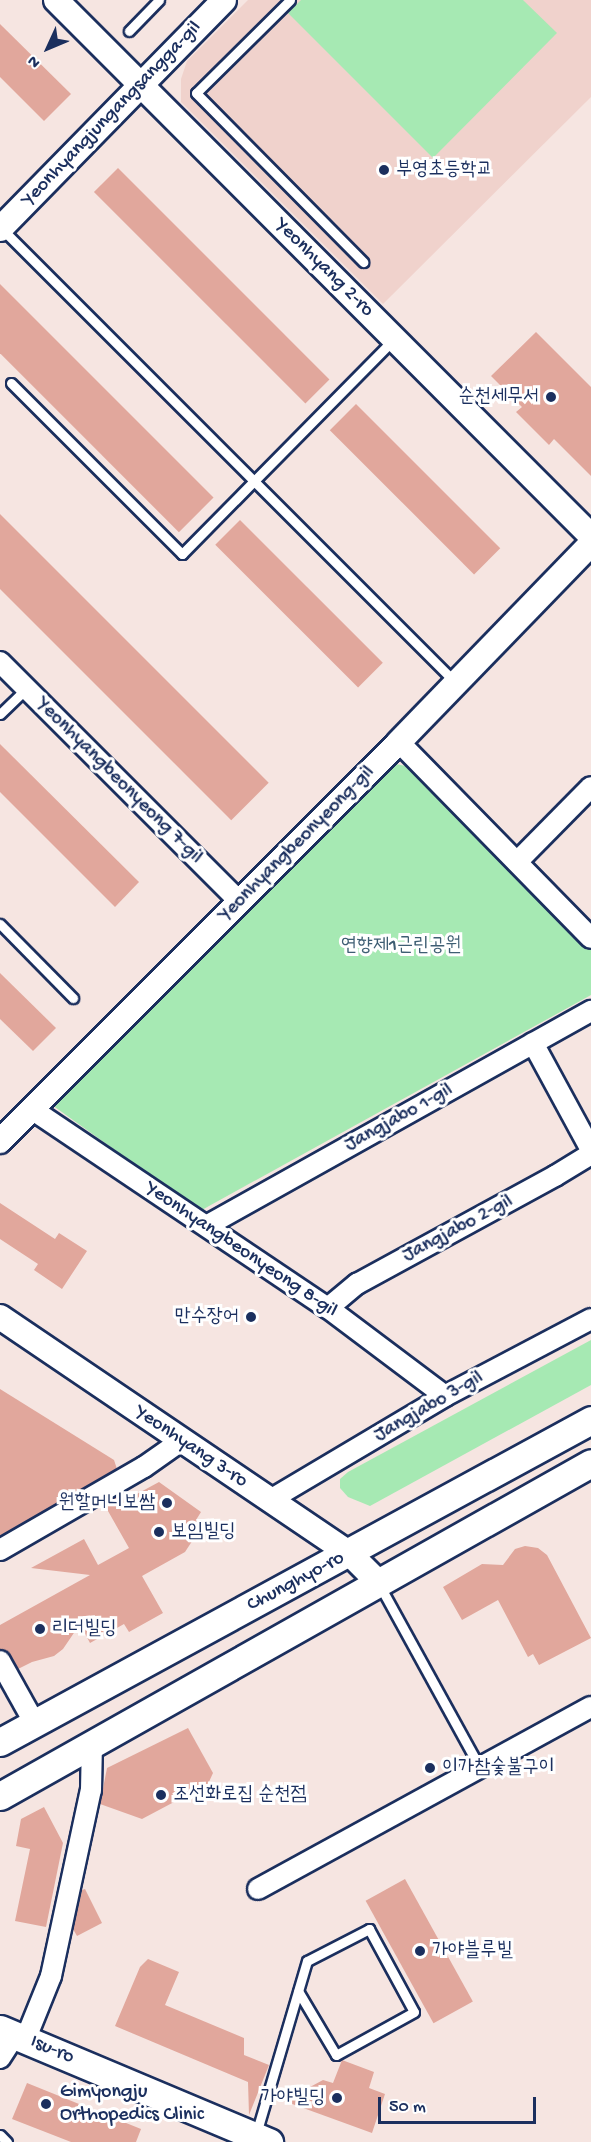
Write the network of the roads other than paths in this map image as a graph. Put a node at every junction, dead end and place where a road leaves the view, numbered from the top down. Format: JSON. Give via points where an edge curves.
{"nodes":[{"id":1,"x":56,"y":0,"type":"edge"},
{"id":2,"x":159,"y":0,"type":"edge"},
{"id":3,"x":224,"y":0,"type":"edge"},
{"id":4,"x":290,"y":0,"type":"edge"},
{"id":5,"x":129,"y":31,"type":"dead end"},
{"id":6,"x":141,"y":84,"type":"junction"},
{"id":7,"x":1,"y":228,"type":"edge"},
{"id":8,"x":363,"y":262,"type":"dead end"},
{"id":9,"x":394,"y":339,"type":"junction"},
{"id":10,"x":12,"y":383,"type":"dead end"},
{"id":11,"x":252,"y":481,"type":"junction"},
{"id":12,"x":591,"y":536,"type":"edge"},
{"id":13,"x":591,"y":544,"type":"edge"},
{"id":14,"x":0,"y":662,"type":"edge"},
{"id":15,"x":455,"y":683,"type":"junction"},
{"id":16,"x":27,"y":688,"type":"junction"},
{"id":17,"x":0,"y":714,"type":"edge"},
{"id":18,"x":399,"y":742,"type":"junction"},
{"id":19,"x":591,"y":787,"type":"edge"},
{"id":20,"x":517,"y":862,"type":"junction"},
{"id":21,"x":238,"y":901,"type":"junction"},
{"id":22,"x":0,"y":924,"type":"edge"},
{"id":23,"x":591,"y":938,"type":"edge"},
{"id":24,"x":73,"y":998,"type":"dead end"},
{"id":25,"x":591,"y":1011,"type":"edge"},
{"id":26,"x":533,"y":1043,"type":"junction"},
{"id":27,"x":33,"y":1110,"type":"junction"},
{"id":28,"x":0,"y":1142,"type":"edge"},
{"id":29,"x":591,"y":1152,"type":"edge"},
{"id":30,"x":208,"y":1226,"type":"junction"},
{"id":31,"x":328,"y":1308,"type":"junction"},
{"id":32,"x":0,"y":1317,"type":"edge"},
{"id":33,"x":591,"y":1319,"type":"edge"},
{"id":34,"x":445,"y":1396,"type":"junction"},
{"id":35,"x":591,"y":1420,"type":"edge"},
{"id":36,"x":181,"y":1441,"type":"junction"},
{"id":37,"x":591,"y":1463,"type":"edge"},
{"id":38,"x":270,"y":1500,"type":"junction"},
{"id":39,"x":0,"y":1550,"type":"edge"},
{"id":40,"x":349,"y":1553,"type":"junction"},
{"id":41,"x":377,"y":1581,"type":"junction"},
{"id":42,"x":0,"y":1661,"type":"edge"},
{"id":43,"x":591,"y":1707,"type":"edge"},
{"id":44,"x":35,"y":1724,"type":"junction"},
{"id":45,"x":0,"y":1742,"type":"edge"},
{"id":46,"x":92,"y":1742,"type":"junction"},
{"id":47,"x":480,"y":1768,"type":"junction"},
{"id":48,"x":0,"y":1796,"type":"edge"},
{"id":49,"x":258,"y":1889,"type":"dead end"},
{"id":50,"x":298,"y":1991,"type":"junction"},
{"id":51,"x":14,"y":2034,"type":"edge"},
{"id":52,"x":0,"y":2058,"type":"edge"},
{"id":53,"x":0,"y":2135,"type":"edge"},
{"id":54,"x":262,"y":2139,"type":"edge"},
{"id":55,"x":7,"y":2142,"type":"edge"}],
"edges":[{"from":1,"to":6,"type":"street","name":"Yeonhyang 2-ro"},
{"from":2,"to":5,"type":"lane"},
{"from":3,"to":6,"type":"street","name":"Yeonhyangjungangsangga-gil"},
{"from":4,"to":8,"type":"lane","via":[[196,93]]},
{"from":6,"to":7,"type":"street","name":"Yeonhyangjungangsangga-gil"},
{"from":6,"to":9,"type":"street","name":"Yeonhyang 2-ro"},
{"from":7,"to":11,"type":"lane"},
{"from":9,"to":11,"type":"lane"},
{"from":9,"to":12,"type":"street","name":"Yeonhyang 2-ro"},
{"from":10,"to":11,"type":"lane","via":[[182,555]]},
{"from":11,"to":15,"type":"lane"},
{"from":13,"to":15,"type":"street","name":"Yeonhyangbeonyeong-gil"},
{"from":14,"to":16,"type":"street","name":"Yeonhyangbeonyeong 7-gil"},
{"from":15,"to":18,"type":"street","name":"Yeonhyangbeonyeong-gil"},
{"from":16,"to":17,"type":"lane"},
{"from":16,"to":21,"type":"street","name":"Yeonhyangbeonyeong 7-gil"},
{"from":18,"to":20,"type":"street"},
{"from":18,"to":21,"type":"street","name":"Yeonhyangbeonyeong-gil"},
{"from":19,"to":20,"type":"street"},
{"from":20,"to":23,"type":"street"},
{"from":21,"to":27,"type":"street","name":"Yeonhyangbeonyeong-gil"},
{"from":22,"to":24,"type":"lane"},
{"from":25,"to":26,"type":"street","name":"Jangjabo 1-gil"},
{"from":26,"to":29,"type":"street"},
{"from":26,"to":30,"type":"street","name":"Jangjabo 1-gil"},
{"from":27,"to":28,"type":"street","name":"Yeonhyangbeonyeong-gil"},
{"from":27,"to":30,"type":"street","name":"Yeonhyangbeonyeong 8-gil"},
{"from":29,"to":31,"type":"street","name":"Jangjabo 2-gil","via":[[555,1176],[357,1284]]},
{"from":30,"to":31,"type":"street","name":"Yeonhyangbeonyeong 8-gil"},
{"from":31,"to":34,"type":"street","name":"Yeonhyangbeonyeong 8-gil"},
{"from":32,"to":36,"type":"street","name":"Yeonhyang 3-ro"},
{"from":33,"to":34,"type":"street","name":"Jangjabo 3-gil"},
{"from":34,"to":38,"type":"street","name":"Jangjabo 3-gil"},
{"from":35,"to":40,"type":"main road","name":"Chunghyo-ro"},
{"from":36,"to":38,"type":"street","name":"Yeonhyang 3-ro"},
{"from":36,"to":39,"type":"street","via":[[144,1467]]},
{"from":37,"to":41,"type":"main road","name":"Chunghyo-ro"},
{"from":38,"to":40,"type":"street","name":"Yeonhyang 3-ro"},
{"from":40,"to":41,"type":"street","name":"Yeonhyang 3-ro"},
{"from":40,"to":44,"type":"main road","name":"Chunghyo-ro"},
{"from":41,"to":46,"type":"main road","name":"Chunghyo-ro"},
{"from":41,"to":47,"type":"lane"},
{"from":42,"to":44,"type":"street"},
{"from":43,"to":47,"type":"street"},
{"from":44,"to":45,"type":"main road","name":"Chunghyo-ro"},
{"from":46,"to":48,"type":"main road","name":"Chunghyo-ro"},
{"from":46,"to":51,"type":"street","via":[[91,1790],[51,1976]]},
{"from":47,"to":49,"type":"street"},
{"from":50,"to":50,"type":"lane","via":[[307,1961],[369,1929],[414,2012],[336,2055]]},
{"from":50,"to":54,"type":"lane"},
{"from":51,"to":52,"type":"street"},
{"from":51,"to":54,"type":"main road","name":"Isu-ro"},
{"from":53,"to":55,"type":"lane"}]}
